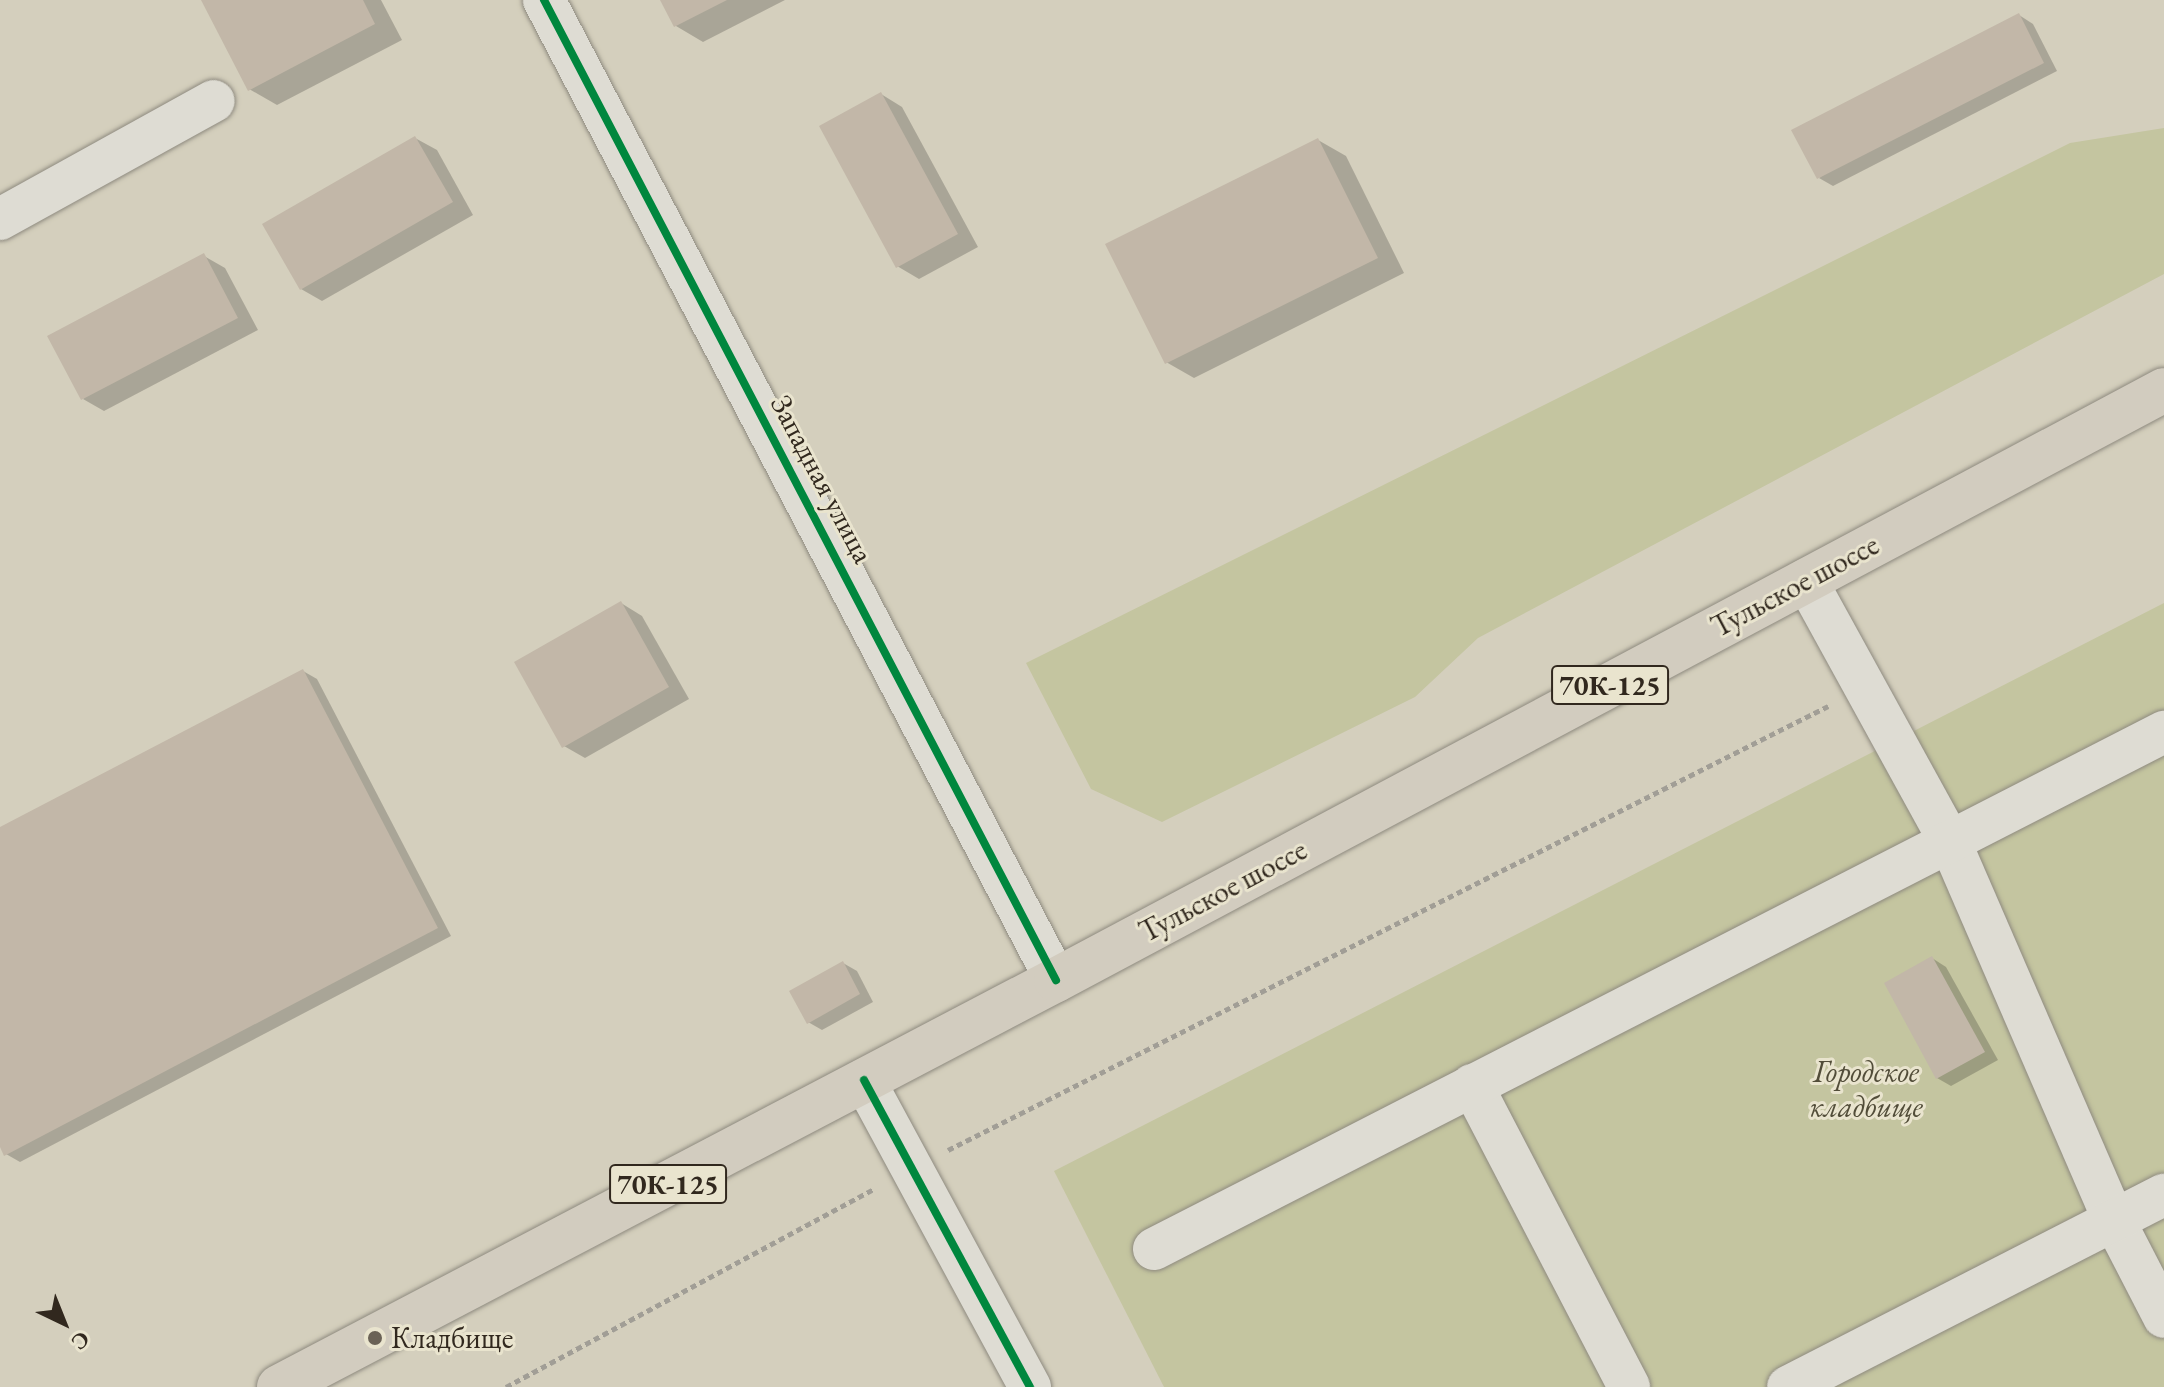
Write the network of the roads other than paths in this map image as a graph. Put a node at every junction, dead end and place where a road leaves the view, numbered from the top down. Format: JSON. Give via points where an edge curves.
{"nodes":[{"id":1,"x":544,"y":0,"type":"edge"},
{"id":2,"x":214,"y":101,"type":"dead end"},
{"id":3,"x":0,"y":219,"type":"edge"},
{"id":4,"x":2164,"y":390,"type":"edge"},
{"id":5,"x":1806,"y":580,"type":"junction"},
{"id":6,"x":2164,"y":732,"type":"edge"},
{"id":7,"x":1951,"y":844,"type":"junction"},
{"id":8,"x":1056,"y":980,"type":"junction"},
{"id":9,"x":864,"y":1080,"type":"junction"},
{"id":10,"x":1472,"y":1085,"type":"junction"},
{"id":11,"x":2164,"y":1195,"type":"edge"},
{"id":12,"x":2114,"y":1220,"type":"junction"},
{"id":13,"x":1154,"y":1249,"type":"dead end"},
{"id":14,"x":2164,"y":1317,"type":"edge"},
{"id":15,"x":279,"y":1387,"type":"edge"},
{"id":16,"x":1030,"y":1387,"type":"edge"},
{"id":17,"x":1629,"y":1387,"type":"edge"},
{"id":18,"x":1788,"y":1387,"type":"edge"}],
"edges":[{"from":1,"to":8,"type":"street","name":"Западная улица"},
{"from":2,"to":3,"type":"street"},
{"from":4,"to":5,"type":"main road","name":"Тульское шоссе","number":"70К-125"},
{"from":5,"to":7,"type":"street"},
{"from":5,"to":8,"type":"main road","name":"Тульское шоссе","number":"70К-125"},
{"from":6,"to":7,"type":"street"},
{"from":7,"to":10,"type":"street"},
{"from":7,"to":12,"type":"street"},
{"from":8,"to":9,"type":"main road","name":"Тульское шоссе","number":"70К-125"},
{"from":9,"to":15,"type":"main road","name":"Тульское шоссе","number":"70К-125"},
{"from":9,"to":16,"type":"street"},
{"from":10,"to":13,"type":"street"},
{"from":10,"to":17,"type":"street"},
{"from":11,"to":12,"type":"street"},
{"from":12,"to":14,"type":"street"},
{"from":12,"to":18,"type":"street"}]}
